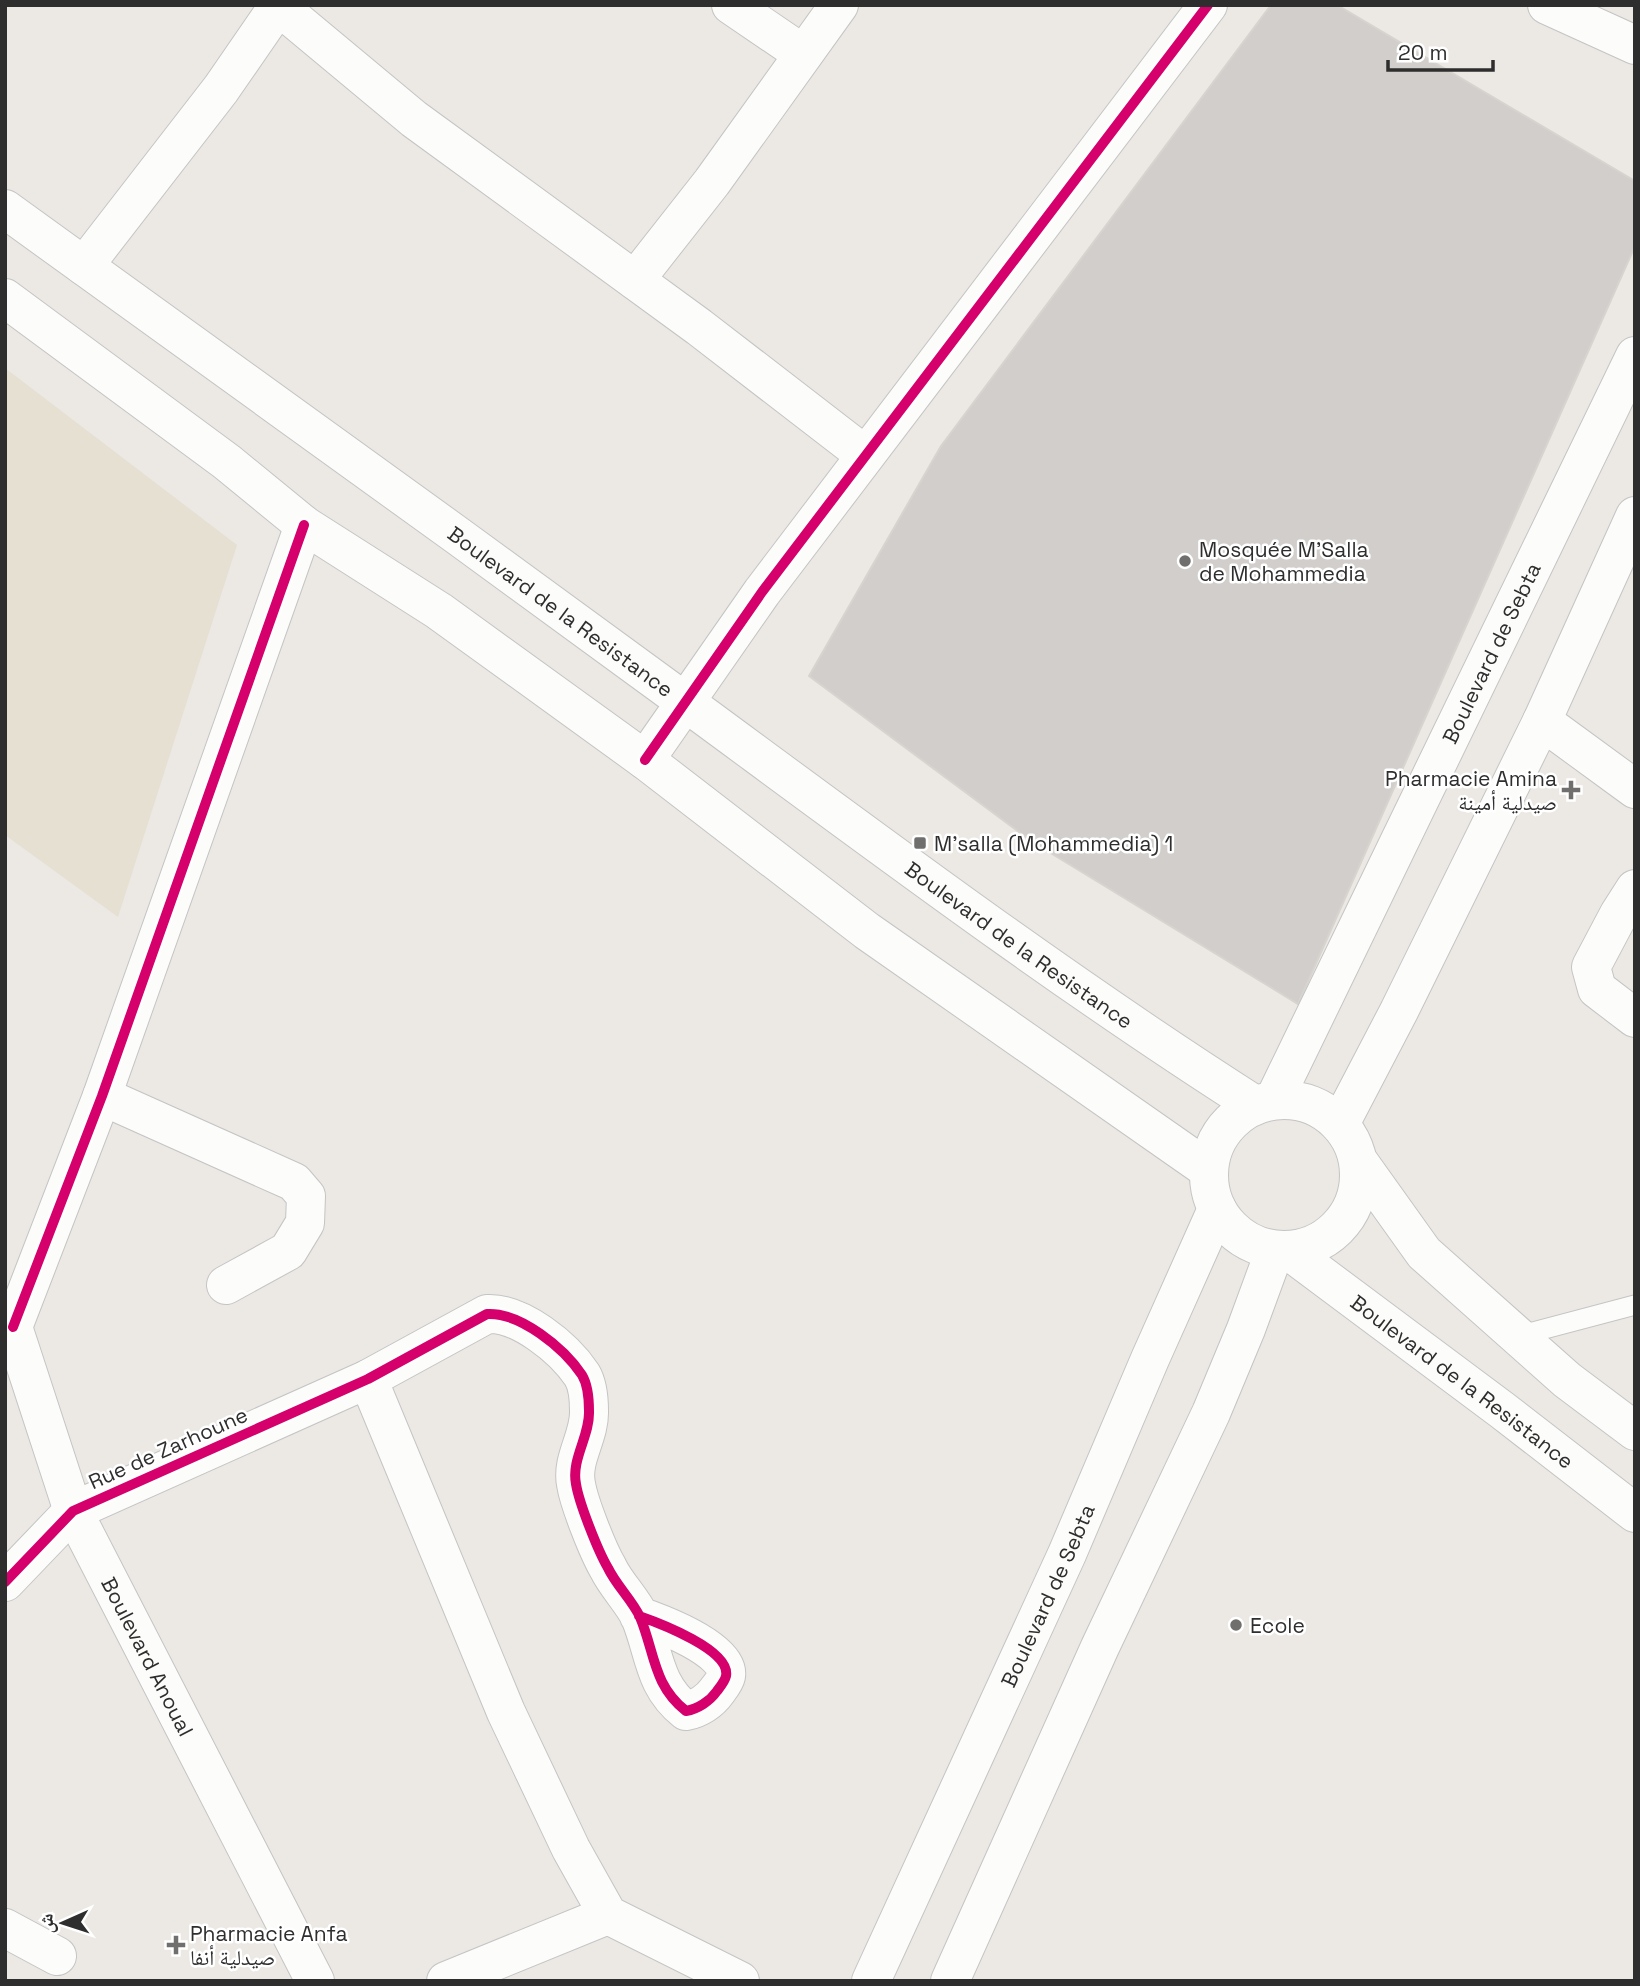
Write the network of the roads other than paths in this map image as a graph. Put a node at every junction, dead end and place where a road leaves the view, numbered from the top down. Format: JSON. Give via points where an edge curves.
{"nodes":[{"id":1,"x":731,"y":5,"type":"edge"},
{"id":2,"x":839,"y":5,"type":"edge"},
{"id":3,"x":1547,"y":5,"type":"edge"},
{"id":4,"x":278,"y":6,"type":"edge"},
{"id":5,"x":1201,"y":8,"type":"edge"},
{"id":6,"x":1635,"y":45,"type":"edge"},
{"id":7,"x":803,"y":54,"type":"junction"},
{"id":8,"x":5,"y":209,"type":"edge"},
{"id":9,"x":85,"y":266,"type":"junction"},
{"id":10,"x":635,"y":280,"type":"junction"},
{"id":11,"x":5,"y":298,"type":"edge"},
{"id":12,"x":1635,"y":356,"type":"edge"},
{"id":13,"x":865,"y":455,"type":"junction"},
{"id":14,"x":304,"y":525,"type":"junction"},
{"id":15,"x":1632,"y":528,"type":"edge"},
{"id":16,"x":684,"y":701,"type":"junction"},
{"id":17,"x":1542,"y":721,"type":"junction"},
{"id":18,"x":645,"y":760,"type":"junction"},
{"id":19,"x":1635,"y":789,"type":"edge"},
{"id":20,"x":1635,"y":889,"type":"edge"},
{"id":21,"x":1635,"y":1018,"type":"edge"},
{"id":22,"x":102,"y":1096,"type":"junction"},
{"id":23,"x":1265,"y":1102,"type":"junction"},
{"id":24,"x":1340,"y":1124,"type":"junction"},
{"id":25,"x":1359,"y":1162,"type":"junction"},
{"id":26,"x":1209,"y":1170,"type":"junction"},
{"id":27,"x":1217,"y":1209,"type":"junction"},
{"id":28,"x":1282,"y":1250,"type":"junction"},
{"id":29,"x":226,"y":1285,"type":"dead end"},
{"id":30,"x":1635,"y":1305,"type":"edge"},
{"id":31,"x":9,"y":1325,"type":"edge"},
{"id":32,"x":1518,"y":1336,"type":"junction"},
{"id":33,"x":368,"y":1379,"type":"junction"},
{"id":34,"x":1635,"y":1430,"type":"edge"},
{"id":35,"x":73,"y":1511,"type":"junction"},
{"id":36,"x":1635,"y":1513,"type":"edge"},
{"id":37,"x":5,"y":1582,"type":"edge"},
{"id":38,"x":639,"y":1616,"type":"dead end"},
{"id":39,"x":608,"y":1915,"type":"junction"},
{"id":40,"x":5,"y":1927,"type":"edge"},
{"id":41,"x":57,"y":1956,"type":"dead end"},
{"id":42,"x":315,"y":1981,"type":"edge"},
{"id":43,"x":446,"y":1981,"type":"edge"},
{"id":44,"x":740,"y":1981,"type":"edge"},
{"id":45,"x":871,"y":1981,"type":"edge"},
{"id":46,"x":950,"y":1981,"type":"edge"}],
"edges":[{"from":1,"to":7,"type":"street"},
{"from":2,"to":7,"type":"street"},
{"from":3,"to":6,"type":"street"},
{"from":4,"to":9,"type":"street"},
{"from":4,"to":10,"type":"street","via":[[414,119]]},
{"from":5,"to":13,"type":"street"},
{"from":7,"to":10,"type":"street"},
{"from":8,"to":9,"type":"street","name":"Boulevard de la Resistance"},
{"from":9,"to":16,"type":"street","name":"Boulevard de la Resistance"},
{"from":10,"to":13,"type":"street"},
{"from":11,"to":14,"type":"street","via":[[227,462]]},
{"from":12,"to":23,"type":"street","name":"Boulevard de Sebta"},
{"from":13,"to":16,"type":"street"},
{"from":14,"to":18,"type":"street","via":[[439,611]]},
{"from":14,"to":22,"type":"street"},
{"from":15,"to":17,"type":"street"},
{"from":16,"to":18,"type":"street"},
{"from":16,"to":23,"type":"street","name":"Boulevard de la Resistance","via":[[1141,1030]]},
{"from":17,"to":19,"type":"street"},
{"from":17,"to":24,"type":"street"},
{"from":18,"to":26,"type":"street","via":[[867,930]]},
{"from":20,"to":21,"type":"street","via":[[1591,967],[1597,989]]},
{"from":22,"to":29,"type":"street","via":[[294,1182],[306,1196],[304,1223],[288,1251]]},
{"from":22,"to":31,"type":"street"},
{"from":23,"to":24,"type":"street","via":[[1299,1101],[1321,1109]]},
{"from":23,"to":26,"type":"street","via":[[1237,1116],[1223,1131]]},
{"from":24,"to":25,"type":"street"},
{"from":25,"to":28,"type":"street","via":[[1359,1187],[1337,1228],[1313,1244]]},
{"from":25,"to":32,"type":"street","via":[[1423,1253]]},
{"from":26,"to":27,"type":"street"},
{"from":27,"to":28,"type":"street","via":[[1231,1229],[1251,1243]]},
{"from":27,"to":45,"type":"street","name":"Boulevard de Sebta","via":[[1058,1576]]},
{"from":28,"to":36,"type":"street","name":"Boulevard de la Resistance"},
{"from":28,"to":46,"type":"street"},
{"from":30,"to":32,"type":"lane"},
{"from":31,"to":35,"type":"street","name":"Boulevard Anoual"},
{"from":32,"to":34,"type":"street","via":[[1567,1380]]},
{"from":33,"to":35,"type":"street","name":"Rue de Zarhoune"},
{"from":33,"to":38,"type":"street","name":"Rue de Zarhoune","via":[[487,1314],[516,1319],[543,1336],[586,1385],[589,1423],[575,1469],[576,1484],[608,1568]]},
{"from":33,"to":39,"type":"street","via":[[506,1712]]},
{"from":35,"to":37,"type":"street","name":"Rue de Zarhoune"},
{"from":35,"to":42,"type":"street","name":"Boulevard Anoual"},
{"from":39,"to":43,"type":"street"},
{"from":39,"to":44,"type":"street"},
{"from":40,"to":41,"type":"street"}]}
